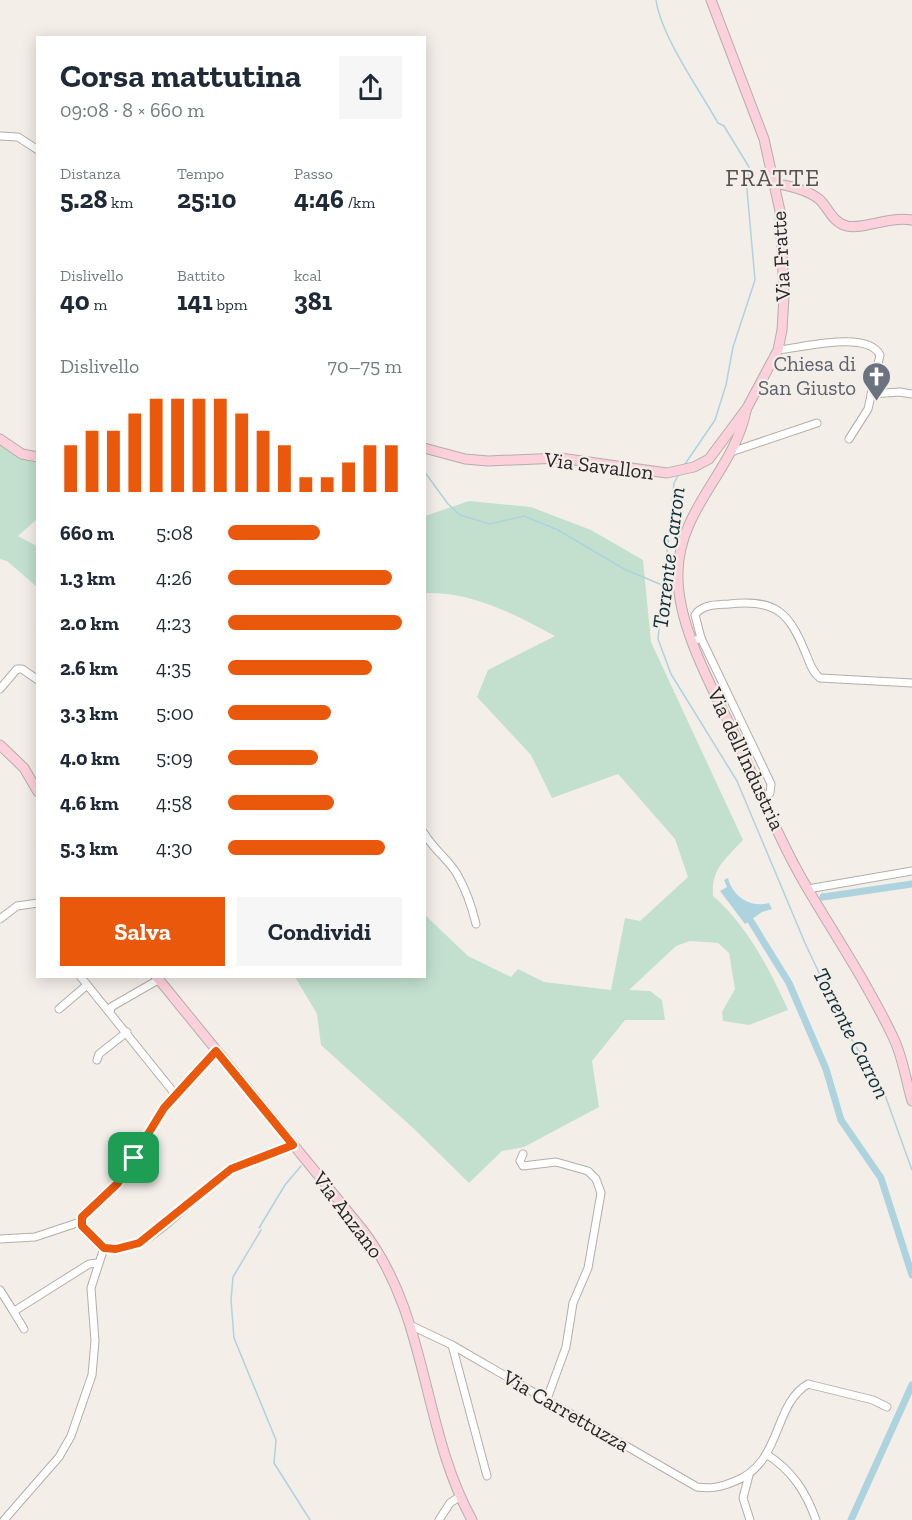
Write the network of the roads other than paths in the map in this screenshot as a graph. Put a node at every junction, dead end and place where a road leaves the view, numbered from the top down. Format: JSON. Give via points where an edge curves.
{"nodes":[{"id":1,"x":711,"y":0,"type":"edge"},
{"id":2,"x":0,"y":136,"type":"edge"},
{"id":3,"x":36,"y":149,"type":"edge"},
{"id":4,"x":776,"y":184,"type":"junction"},
{"id":5,"x":912,"y":220,"type":"edge"},
{"id":6,"x":778,"y":350,"type":"junction"},
{"id":7,"x":871,"y":394,"type":"junction"},
{"id":8,"x":912,"y":394,"type":"edge"},
{"id":9,"x":747,"y":408,"type":"junction"},
{"id":10,"x":817,"y":423,"type":"dead end"},
{"id":11,"x":0,"y":440,"type":"edge"},
{"id":12,"x":849,"y":440,"type":"dead end"},
{"id":13,"x":426,"y":449,"type":"edge"},
{"id":14,"x":731,"y":452,"type":"junction"},
{"id":15,"x":36,"y":456,"type":"edge"},
{"id":16,"x":697,"y":639,"type":"junction"},
{"id":17,"x":36,"y":679,"type":"edge"},
{"id":18,"x":912,"y":683,"type":"edge"},
{"id":19,"x":0,"y":688,"type":"edge"},
{"id":20,"x":0,"y":745,"type":"edge"},
{"id":21,"x":36,"y":789,"type":"edge"},
{"id":22,"x":426,"y":836,"type":"edge"},
{"id":23,"x":912,"y":871,"type":"edge"},
{"id":24,"x":808,"y":889,"type":"junction"},
{"id":25,"x":36,"y":903,"type":"edge"},
{"id":26,"x":0,"y":919,"type":"edge"},
{"id":27,"x":476,"y":924,"type":"dead end"},
{"id":28,"x":82,"y":978,"type":"edge"},
{"id":29,"x":157,"y":978,"type":"edge"},
{"id":30,"x":87,"y":985,"type":"junction"},
{"id":31,"x":59,"y":1009,"type":"dead end"},
{"id":32,"x":110,"y":1012,"type":"junction"},
{"id":33,"x":127,"y":1032,"type":"junction"},
{"id":34,"x":216,"y":1051,"type":"junction"},
{"id":35,"x":97,"y":1059,"type":"dead end"},
{"id":36,"x":175,"y":1094,"type":"junction"},
{"id":37,"x":912,"y":1101,"type":"edge"},
{"id":38,"x":293,"y":1145,"type":"junction"},
{"id":39,"x":523,"y":1154,"type":"dead end"},
{"id":40,"x":80,"y":1222,"type":"junction"},
{"id":41,"x":0,"y":1239,"type":"edge"},
{"id":42,"x":104,"y":1248,"type":"junction"},
{"id":43,"x":98,"y":1263,"type":"junction"},
{"id":44,"x":1,"y":1292,"type":"edge"},
{"id":45,"x":12,"y":1309,"type":"junction"},
{"id":46,"x":412,"y":1326,"type":"junction"},
{"id":47,"x":24,"y":1329,"type":"dead end"},
{"id":48,"x":452,"y":1345,"type":"junction"},
{"id":49,"x":547,"y":1399,"type":"junction"},
{"id":50,"x":887,"y":1407,"type":"dead end"},
{"id":51,"x":766,"y":1454,"type":"junction"},
{"id":52,"x":749,"y":1475,"type":"junction"},
{"id":53,"x":487,"y":1476,"type":"dead end"},
{"id":54,"x":459,"y":1497,"type":"junction"},
{"id":55,"x":4,"y":1520,"type":"edge"},
{"id":56,"x":439,"y":1520,"type":"edge"},
{"id":57,"x":472,"y":1520,"type":"edge"},
{"id":58,"x":750,"y":1520,"type":"edge"},
{"id":59,"x":816,"y":1520,"type":"edge"}],
"edges":[{"from":1,"to":4,"type":"main road","name":"Via Fratte","via":[[764,139]]},
{"from":2,"to":3,"type":"street","via":[[18,137]]},
{"from":4,"to":5,"type":"main road","via":[[816,197],[834,219],[847,226],[890,218]]},
{"from":4,"to":6,"type":"main road","name":"Via Fratte","via":[[784,296]]},
{"from":6,"to":7,"type":"street","via":[[836,342],[867,343],[880,355]]},
{"from":6,"to":9,"type":"main road","name":"Via Fratte"},
{"from":7,"to":8,"type":"street"},
{"from":7,"to":12,"type":"street","via":[[868,409]]},
{"from":9,"to":13,"type":"main road","name":"Via Savallon","via":[[715,453],[702,464],[667,473],[560,458],[465,459]]},
{"from":9,"to":14,"type":"main road","name":"Via dell'Industria"},
{"from":10,"to":14,"type":"street"},
{"from":11,"to":15,"type":"main road"},
{"from":14,"to":16,"type":"main road","name":"Via dell'Industria","via":[[687,525],[680,549],[678,585]]},
{"from":16,"to":18,"type":"street","via":[[695,615],[700,609],[760,603],[783,614],[795,629],[812,670],[820,678]]},
{"from":16,"to":24,"type":"main road","name":"Via dell'Industria","via":[[708,681]]},
{"from":17,"to":19,"type":"street","via":[[16,669]]},
{"from":20,"to":21,"type":"main road","via":[[20,763]]},
{"from":22,"to":27,"type":"street","via":[[456,873]]},
{"from":23,"to":24,"type":"street"},
{"from":24,"to":37,"type":"main road","name":"Via dell'Industria","via":[[896,1041]]},
{"from":25,"to":26,"type":"street","via":[[17,906]]},
{"from":28,"to":30,"type":"street"},
{"from":29,"to":32,"type":"street","via":[[111,1007]]},
{"from":29,"to":34,"type":"main road","name":"Via Anzano"},
{"from":30,"to":31,"type":"street"},
{"from":30,"to":32,"type":"street"},
{"from":32,"to":33,"type":"street"},
{"from":33,"to":35,"type":"street"},
{"from":33,"to":36,"type":"street"},
{"from":34,"to":36,"type":"street"},
{"from":34,"to":38,"type":"main road","name":"Via Anzano"},
{"from":36,"to":40,"type":"street","via":[[124,1174]]},
{"from":38,"to":42,"type":"street","via":[[231,1169],[139,1243]]},
{"from":38,"to":46,"type":"main road","name":"Via Anzano","via":[[369,1238],[394,1282]]},
{"from":39,"to":49,"type":"street","via":[[523,1166],[556,1162],[588,1171],[596,1179],[600,1193],[588,1268],[573,1302],[566,1347]]},
{"from":40,"to":41,"type":"street","via":[[36,1237]]},
{"from":40,"to":42,"type":"street"},
{"from":42,"to":43,"type":"street"},
{"from":43,"to":45,"type":"street","via":[[89,1264]]},
{"from":43,"to":55,"type":"street","via":[[90,1300],[93,1366],[71,1436],[59,1457]]},
{"from":44,"to":45,"type":"street"},
{"from":45,"to":47,"type":"street"},
{"from":46,"to":48,"type":"street","name":"Via Carrettuzza"},
{"from":46,"to":54,"type":"main road","name":"Via Anzano"},
{"from":48,"to":49,"type":"street","name":"Via Carrettuzza"},
{"from":48,"to":53,"type":"street"},
{"from":49,"to":52,"type":"street","name":"Via Carrettuzza","via":[[697,1486],[713,1489]]},
{"from":50,"to":51,"type":"street","via":[[807,1384],[792,1402]]},
{"from":51,"to":52,"type":"street"},
{"from":51,"to":59,"type":"street","via":[[784,1465],[796,1480]]},
{"from":52,"to":58,"type":"street","via":[[743,1498]]},
{"from":54,"to":56,"type":"street"},
{"from":54,"to":57,"type":"main road","name":"Via Anzano"}]}
